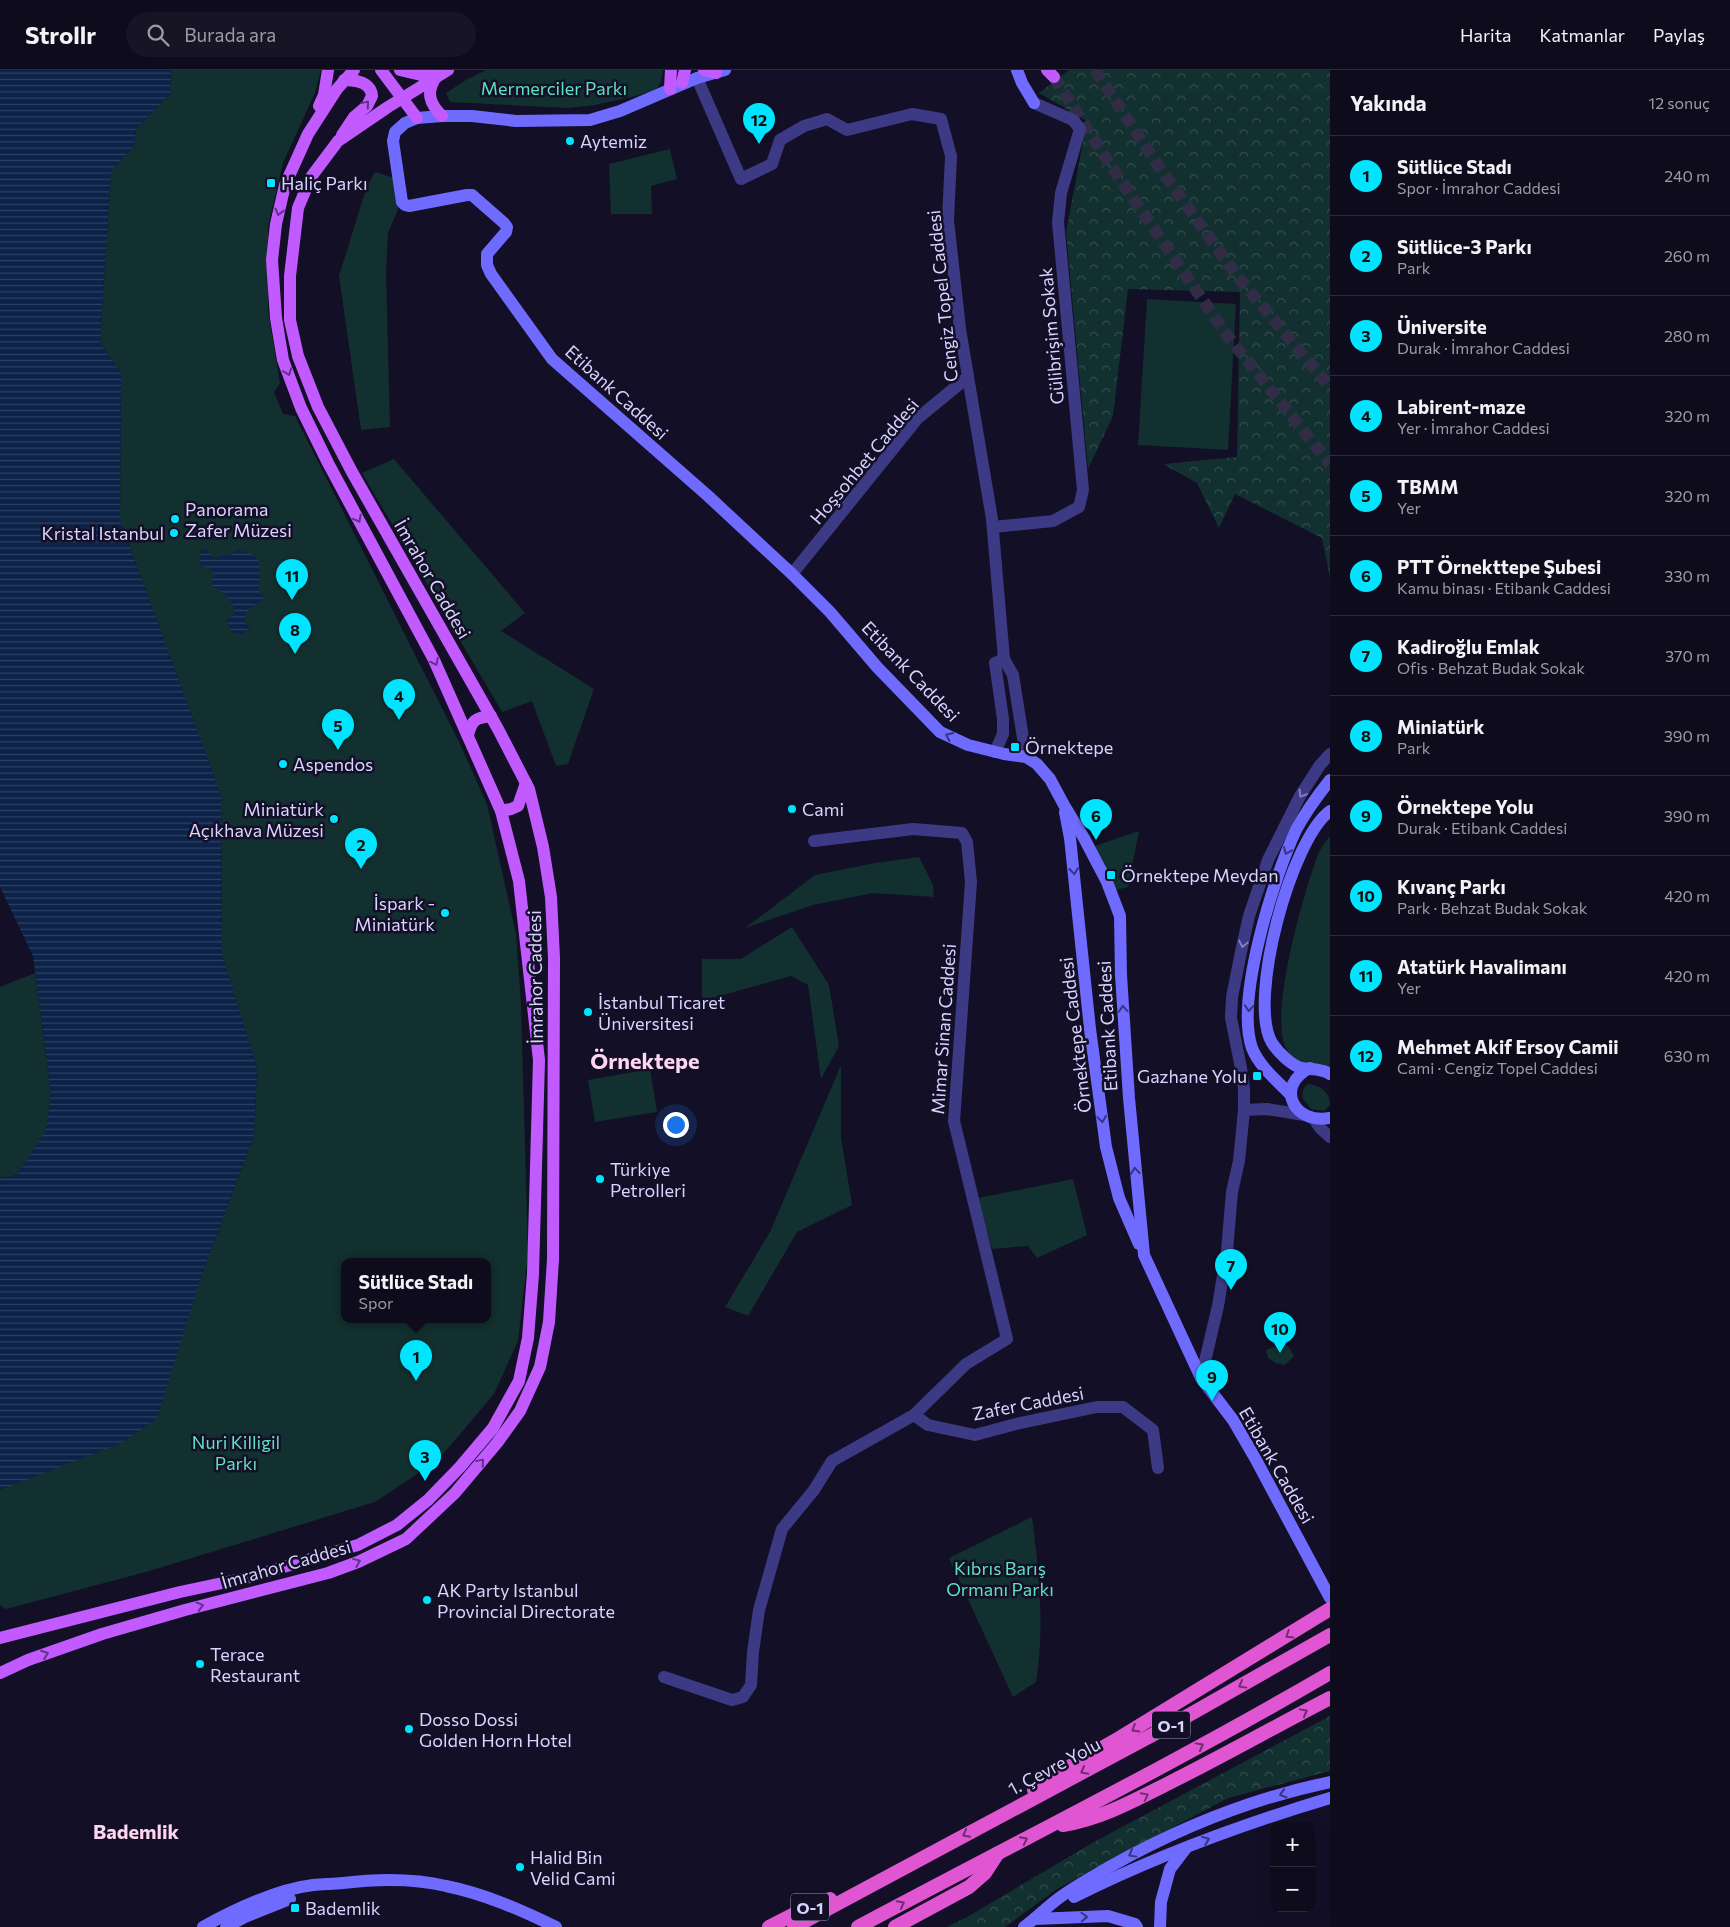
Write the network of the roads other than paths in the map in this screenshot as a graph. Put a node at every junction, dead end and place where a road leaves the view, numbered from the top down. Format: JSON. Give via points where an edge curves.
{"nodes":[{"id":1,"x":328,"y":70,"type":"edge"},
{"id":2,"x":354,"y":70,"type":"edge"},
{"id":3,"x":381,"y":70,"type":"edge"},
{"id":4,"x":400,"y":70,"type":"edge"},
{"id":5,"x":671,"y":70,"type":"edge"},
{"id":6,"x":685,"y":70,"type":"edge"},
{"id":7,"x":1017,"y":70,"type":"edge"},
{"id":8,"x":442,"y":73,"type":"edge"},
{"id":9,"x":710,"y":73,"type":"edge"},
{"id":10,"x":344,"y":80,"type":"junction"},
{"id":11,"x":682,"y":83,"type":"junction"},
{"id":12,"x":670,"y":89,"type":"junction"},
{"id":13,"x":403,"y":97,"type":"junction"},
{"id":14,"x":1034,"y":103,"type":"joint"},
{"id":15,"x":442,"y":116,"type":"junction"},
{"id":16,"x":417,"y":118,"type":"junction"},
{"id":17,"x":308,"y":134,"type":"junction"},
{"id":18,"x":338,"y":141,"type":"junction"},
{"id":19,"x":968,"y":377,"type":"junction"},
{"id":20,"x":993,"y":527,"type":"junction"},
{"id":21,"x":792,"y":574,"type":"junction"},
{"id":22,"x":1004,"y":659,"type":"junction"},
{"id":23,"x":491,"y":716,"type":"junction"},
{"id":24,"x":468,"y":735,"type":"junction"},
{"id":25,"x":995,"y":752,"type":"junction"},
{"id":26,"x":1330,"y":754,"type":"edge"},
{"id":27,"x":1026,"y":757,"type":"junction"},
{"id":28,"x":1330,"y":780,"type":"edge"},
{"id":29,"x":526,"y":782,"type":"junction"},
{"id":30,"x":1064,"y":805,"type":"junction"},
{"id":31,"x":501,"y":811,"type":"junction"},
{"id":32,"x":1330,"y":811,"type":"edge"},
{"id":33,"x":1070,"y":838,"type":"junction"},
{"id":34,"x":1084,"y":838,"type":"junction"},
{"id":35,"x":814,"y":841,"type":"dead end"},
{"id":36,"x":554,"y":1022,"type":"junction"},
{"id":37,"x":535,"y":1025,"type":"junction"},
{"id":38,"x":1310,"y":1068,"type":"junction"},
{"id":39,"x":1330,"y":1074,"type":"edge"},
{"id":40,"x":1291,"y":1096,"type":"junction"},
{"id":41,"x":1267,"y":1109,"type":"junction"},
{"id":42,"x":1244,"y":1110,"type":"junction"},
{"id":43,"x":1309,"y":1117,"type":"junction"},
{"id":44,"x":1330,"y":1118,"type":"edge"},
{"id":45,"x":1330,"y":1137,"type":"edge"},
{"id":46,"x":1138,"y":1195,"type":"junction"},
{"id":47,"x":1119,"y":1198,"type":"junction"},
{"id":48,"x":1144,"y":1254,"type":"junction"},
{"id":49,"x":1201,"y":1378,"type":"junction"},
{"id":50,"x":914,"y":1415,"type":"junction"},
{"id":51,"x":1158,"y":1468,"type":"dead end"},
{"id":52,"x":381,"y":1533,"type":"junction"},
{"id":53,"x":390,"y":1547,"type":"junction"},
{"id":54,"x":1329,"y":1591,"type":"edge"},
{"id":55,"x":1330,"y":1610,"type":"edge"},
{"id":56,"x":1330,"y":1635,"type":"edge"},
{"id":57,"x":0,"y":1638,"type":"edge"},
{"id":58,"x":0,"y":1673,"type":"edge"},
{"id":59,"x":1330,"y":1673,"type":"edge"},
{"id":60,"x":664,"y":1678,"type":"dead end"},
{"id":61,"x":1330,"y":1698,"type":"edge"},
{"id":62,"x":1330,"y":1782,"type":"edge"},
{"id":63,"x":1330,"y":1798,"type":"edge"},
{"id":64,"x":1009,"y":1811,"type":"junction"},
{"id":65,"x":1049,"y":1827,"type":"junction"},
{"id":66,"x":1186,"y":1848,"type":"junction"},
{"id":67,"x":998,"y":1853,"type":"junction"},
{"id":68,"x":330,"y":1885,"type":"junction"},
{"id":69,"x":853,"y":1894,"type":"junction"},
{"id":70,"x":532,"y":1917,"type":"junction"},
{"id":71,"x":1035,"y":1919,"type":"junction"},
{"id":72,"x":202,"y":1927,"type":"edge"},
{"id":73,"x":226,"y":1927,"type":"edge"},
{"id":74,"x":543,"y":1927,"type":"edge"},
{"id":75,"x":556,"y":1927,"type":"edge"},
{"id":76,"x":769,"y":1927,"type":"edge"},
{"id":77,"x":794,"y":1927,"type":"edge"},
{"id":78,"x":858,"y":1927,"type":"edge"},
{"id":79,"x":895,"y":1927,"type":"edge"},
{"id":80,"x":1024,"y":1927,"type":"edge"},
{"id":81,"x":1137,"y":1927,"type":"edge"},
{"id":82,"x":1160,"y":1927,"type":"edge"}],
"edges":[{"from":1,"to":17,"type":"main road","via":[[324,95]]},
{"from":2,"to":10,"type":"main road","name":"İmrahor Caddesi"},
{"from":3,"to":13,"type":"main road"},
{"from":4,"to":8,"type":"main road","via":[[421,75]]},
{"from":5,"to":12,"type":"main road"},
{"from":6,"to":11,"type":"main road"},
{"from":7,"to":14,"type":"main road"},
{"from":8,"to":13,"type":"main road","name":"İmrahor Caddesi"},
{"from":8,"to":15,"type":"main road","via":[[430,88],[430,94]]},
{"from":9,"to":11,"type":"main road"},
{"from":9,"to":19,"type":"street","name":"Cengiz Topel Caddesi","via":[[741,179],[772,164],[780,140],[804,126],[827,119],[846,130],[912,114],[941,119],[951,156],[948,220]]},
{"from":10,"to":17,"type":"main road","name":"İmrahor Caddesi"},
{"from":18,"to":10,"type":"main road","one_way":true,"via":[[354,117],[368,106],[372,96],[367,85]]},
{"from":11,"to":12,"type":"main road"},
{"from":12,"to":15,"type":"main road","via":[[590,120],[516,121]]},
{"from":13,"to":16,"type":"main road"},
{"from":13,"to":18,"type":"main road","name":"İmrahor Caddesi"},
{"from":14,"to":20,"type":"street","name":"Gülibrişim Sokak","via":[[1073,120],[1080,128],[1061,193],[1058,222],[1082,490],[1079,507],[1053,521]]},
{"from":15,"to":16,"type":"main road"},
{"from":16,"to":21,"type":"main road","name":"Etibank Caddesi","via":[[395,132],[393,141],[402,202],[409,206],[472,195],[504,223],[506,232],[487,254],[487,265],[552,359]]},
{"from":17,"to":24,"type":"main road","name":"İmrahor Caddesi","one_way":true,"via":[[285,185],[272,260],[276,318],[284,360],[301,408],[434,660]]},
{"from":18,"to":23,"type":"main road","name":"İmrahor Caddesi","via":[[311,177],[298,208],[290,276],[290,320],[298,356],[318,407],[350,470]]},
{"from":19,"to":20,"type":"street","name":"Cengiz Topel Caddesi"},
{"from":19,"to":21,"type":"street","name":"Hoşsohbet Caddesi","via":[[918,418]]},
{"from":20,"to":22,"type":"street","name":"Cengiz Topel Caddesi"},
{"from":25,"to":21,"type":"main road","name":"Etibank Caddesi","one_way":true,"via":[[968,745],[940,732]]},
{"from":22,"to":25,"type":"street","name":"Cengiz Topel Caddesi","via":[[995,663],[1003,718],[1002,734]]},
{"from":22,"to":27,"type":"street","name":"Cengiz Topel Caddesi","via":[[1013,675]]},
{"from":23,"to":24,"type":"main road","via":[[479,717],[471,724]]},
{"from":23,"to":29,"type":"main road","name":"İmrahor Caddesi"},
{"from":24,"to":31,"type":"main road","name":"İmrahor Caddesi"},
{"from":25,"to":27,"type":"main road","name":"Etibank Caddesi"},
{"from":26,"to":42,"type":"street","one_way":true,"via":[[1300,796],[1272,852],[1249,916],[1232,997],[1231,1018],[1242,1075]]},
{"from":27,"to":30,"type":"main road","name":"Etibank Caddesi","via":[[1050,779]]},
{"from":28,"to":40,"type":"main road","one_way":true,"via":[[1297,829],[1284,859],[1256,952],[1251,983],[1248,1025],[1252,1046],[1269,1073]]},
{"from":29,"to":31,"type":"main road","via":[[518,806]]},
{"from":29,"to":36,"type":"main road","name":"İmrahor Caddesi","via":[[543,847],[551,897]]},
{"from":30,"to":33,"type":"main road","name":"Örnektepe Caddesi"},
{"from":30,"to":34,"type":"main road","name":"Etibank Caddesi"},
{"from":31,"to":37,"type":"main road","name":"İmrahor Caddesi","via":[[518,881]]},
{"from":32,"to":38,"type":"main road","via":[[1307,840],[1286,892],[1269,960],[1265,994],[1265,1024],[1273,1045],[1299,1068]]},
{"from":33,"to":34,"type":"main road"},
{"from":33,"to":47,"type":"main road","name":"Örnektepe Caddesi","one_way":true,"via":[[1101,1115]]},
{"from":46,"to":34,"type":"main road","name":"Etibank Caddesi","one_way":true,"via":[[1122,999],[1120,916]]},
{"from":35,"to":50,"type":"street","name":"Mimar Sinan Caddesi","via":[[913,829],[962,833],[967,842],[970,882],[954,1121],[1007,1339],[966,1364]]},
{"from":36,"to":37,"type":"main road"},
{"from":53,"to":36,"type":"main road","name":"İmrahor Caddesi","one_way":true,"via":[[406,1539],[455,1492],[497,1443],[520,1411],[540,1367],[549,1322],[553,1259]]},
{"from":37,"to":52,"type":"main road","name":"İmrahor Caddesi","via":[[539,1060],[533,1274],[528,1338],[518,1381],[493,1428],[460,1467],[428,1500],[397,1525]]},
{"from":38,"to":39,"type":"main road"},
{"from":38,"to":40,"type":"main road","via":[[1296,1078]]},
{"from":40,"to":41,"type":"street"},
{"from":40,"to":43,"type":"main road","via":[[1298,1110]]},
{"from":41,"to":42,"type":"street"},
{"from":41,"to":43,"type":"street"},
{"from":42,"to":49,"type":"street","via":[[1232,1192],[1228,1251]]},
{"from":43,"to":44,"type":"main road"},
{"from":43,"to":45,"type":"street"},
{"from":46,"to":47,"type":"main road"},
{"from":46,"to":48,"type":"main road","name":"Etibank Caddesi"},
{"from":47,"to":48,"type":"main road","name":"Örnektepe Caddesi"},
{"from":48,"to":49,"type":"main road","name":"Etibank Caddesi"},
{"from":49,"to":54,"type":"main road","name":"Etibank Caddesi","via":[[1233,1420]]},
{"from":50,"to":51,"type":"street","name":"Zafer Caddesi","via":[[928,1425],[974,1435],[1097,1407],[1123,1407],[1153,1430]]},
{"from":50,"to":60,"type":"street","via":[[832,1461],[814,1490],[782,1529],[759,1610],[751,1685],[743,1697],[732,1700]]},
{"from":52,"to":53,"type":"main road"},
{"from":52,"to":57,"type":"main road","name":"İmrahor Caddesi","via":[[358,1545],[246,1578]]},
{"from":58,"to":53,"type":"main road","name":"İmrahor Caddesi","one_way":true,"via":[[102,1634],[328,1572]]},
{"from":55,"to":64,"type":"highway","one_way":true,"via":[[1053,1776]]},
{"from":56,"to":64,"type":"highway","name":"1. Çevre Yolu","number":"O-1","one_way":true,"via":[[1182,1719]]},
{"from":65,"to":59,"type":"highway","number":"O-1","one_way":true},
{"from":65,"to":61,"type":"highway","one_way":true,"via":[[1093,1818],[1120,1807]]},
{"from":62,"to":71,"type":"main road","one_way":true,"via":[[1281,1794],[1145,1847],[1067,1893]]},
{"from":66,"to":63,"type":"main road","one_way":true,"via":[[1232,1829]]},
{"from":64,"to":69,"type":"highway","name":"1. Çevre Yolu","number":"O-1","one_way":true},
{"from":67,"to":65,"type":"highway","number":"O-1","one_way":true},
{"from":66,"to":71,"type":"main road","via":[[1098,1885]]},
{"from":66,"to":82,"type":"main road","via":[[1170,1869],[1161,1902]]},
{"from":78,"to":67,"type":"highway","number":"O-1","one_way":true},
{"from":67,"to":79,"type":"highway","via":[[985,1873],[969,1887]]},
{"from":68,"to":70,"type":"main road","via":[[392,1880],[433,1883],[480,1895]]},
{"from":68,"to":72,"type":"main road","via":[[312,1885],[265,1898]]},
{"from":68,"to":73,"type":"main road","via":[[282,1901]]},
{"from":69,"to":76,"type":"highway","number":"O-1","via":[[808,1907]]},
{"from":69,"to":77,"type":"highway","name":"1. Çevre Yolu","number":"O-1"},
{"from":70,"to":74,"type":"main road"},
{"from":70,"to":75,"type":"main road"},
{"from":71,"to":80,"type":"main road"},
{"from":71,"to":81,"type":"main road","one_way":true,"via":[[1108,1916]]}]}
